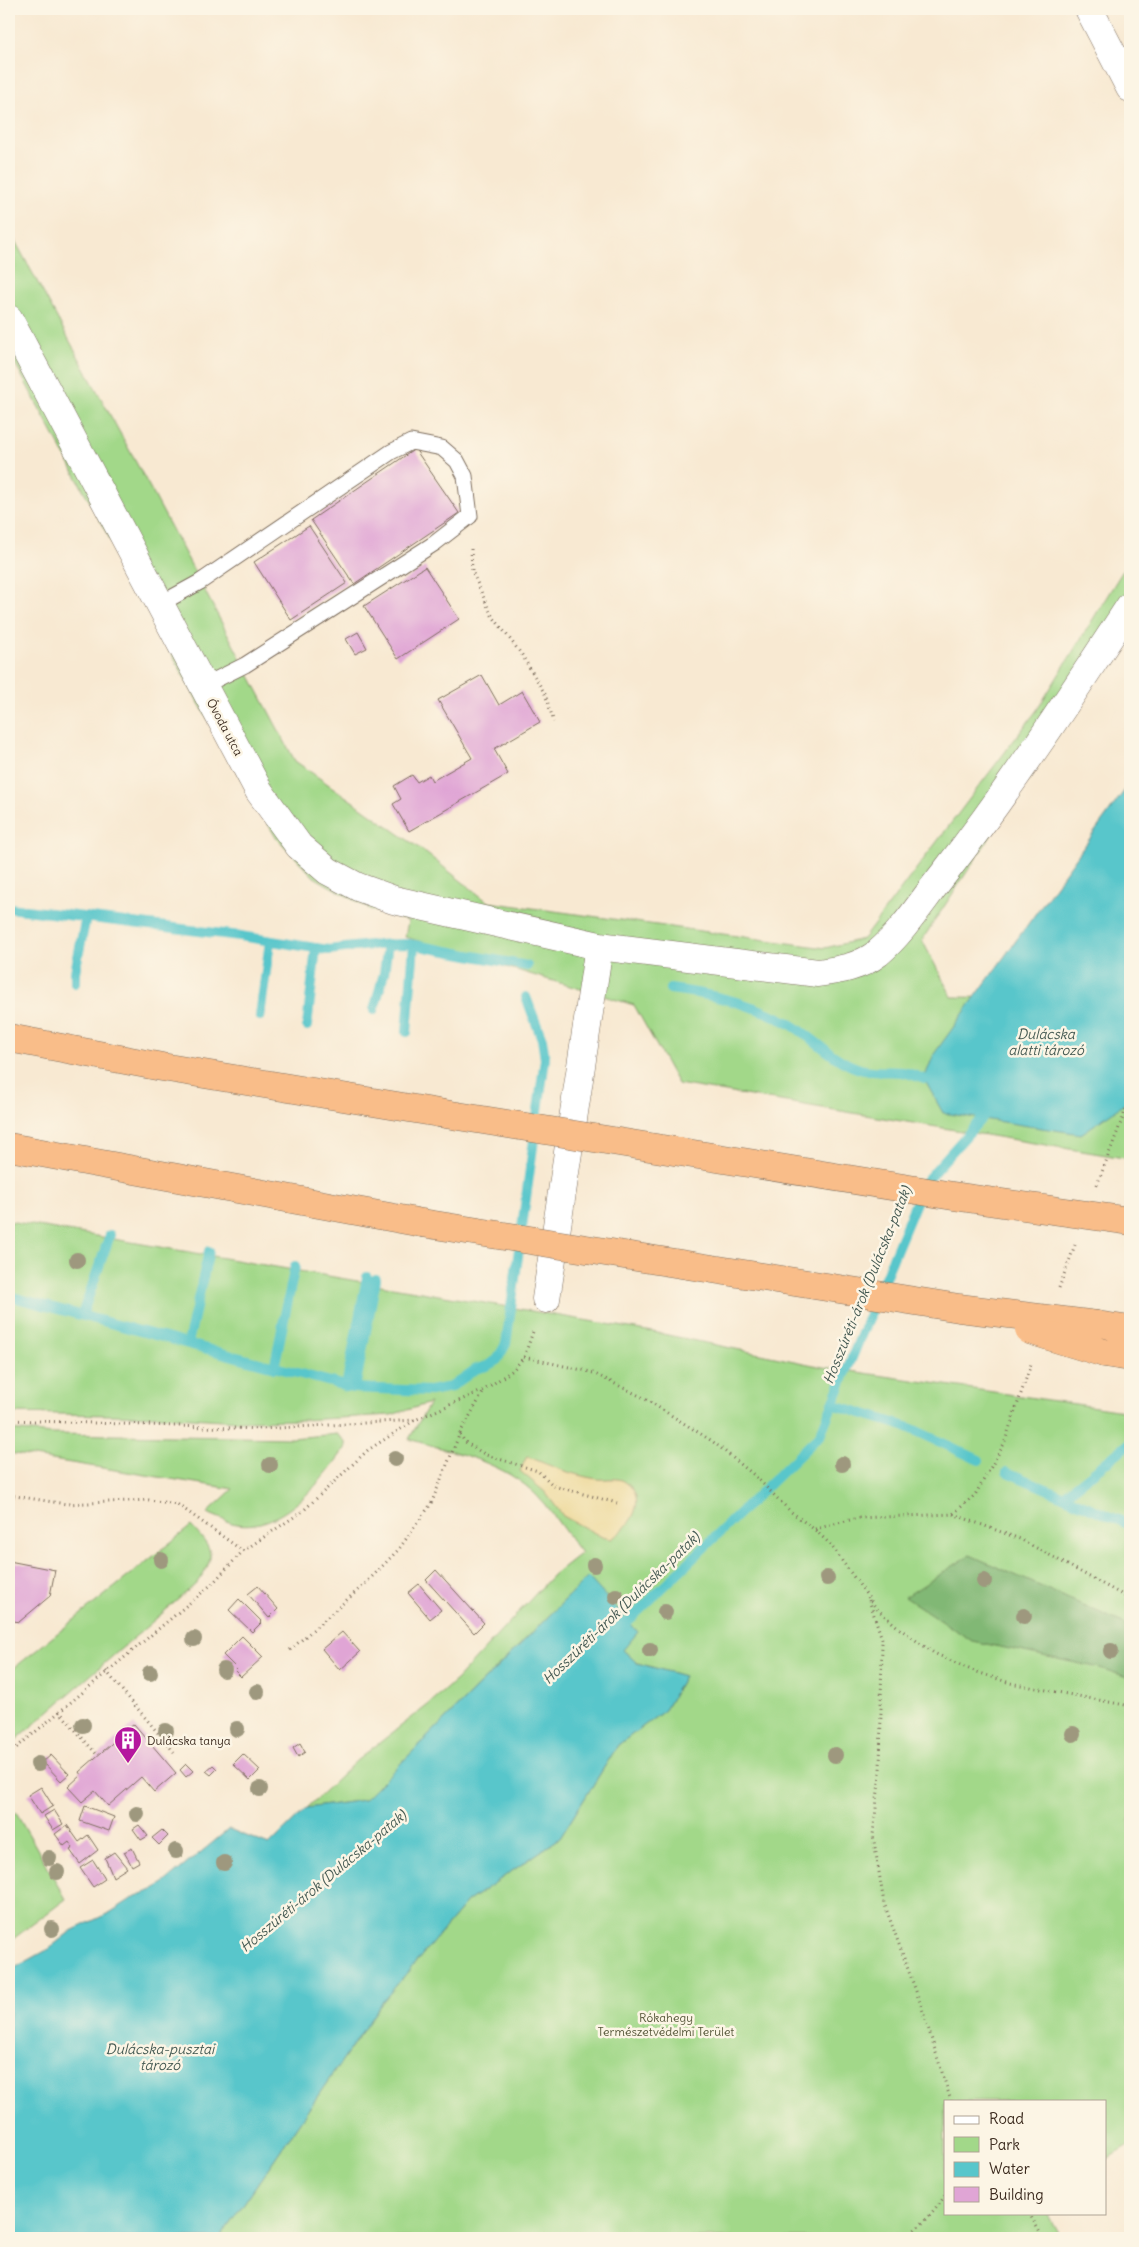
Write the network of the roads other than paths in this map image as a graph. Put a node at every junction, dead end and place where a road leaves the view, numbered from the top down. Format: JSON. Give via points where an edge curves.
{"nodes":[{"id":1,"x":1089,"y":9,"type":"edge"},
{"id":2,"x":1130,"y":88,"type":"edge"},
{"id":3,"x":9,"y":319,"type":"edge"},
{"id":4,"x":160,"y":604,"type":"junction"},
{"id":5,"x":1130,"y":606,"type":"edge"},
{"id":6,"x":203,"y":686,"type":"junction"},
{"id":7,"x":599,"y":946,"type":"junction"},
{"id":8,"x":9,"y":1038,"type":"edge"},
{"id":9,"x":9,"y":1147,"type":"edge"},
{"id":10,"x":1130,"y":1221,"type":"edge"},
{"id":11,"x":546,"y":1299,"type":"road end"},
{"id":12,"x":959,"y":1308,"type":"junction"},
{"id":13,"x":1130,"y":1330,"type":"edge"},
{"id":14,"x":1130,"y":1357,"type":"edge"}],
"edges":[{"from":1,"to":2,"type":"street"},
{"from":3,"to":4,"type":"street","name":"Óvoda utca"},
{"from":4,"to":6,"type":"street","name":"Óvoda utca"},
{"from":4,"to":6,"type":"lane","via":[[200,582],[391,452],[411,442],[442,448],[457,461],[465,476],[470,516],[244,665]]},
{"from":5,"to":7,"type":"street","name":"Óvoda utca","via":[[984,821],[878,953],[851,968],[818,973]]},
{"from":6,"to":7,"type":"street","name":"Óvoda utca","via":[[259,791],[300,846],[328,871],[358,887],[394,900]]},
{"from":7,"to":11,"type":"street"},
{"from":8,"to":10,"type":"highway","bridge":true,"via":[[439,1113],[953,1196]]},
{"from":9,"to":12,"type":"highway","bridge":true,"via":[[422,1223]]},
{"from":12,"to":13,"type":"highway","bridge":true},
{"from":12,"to":14,"type":"highway","bridge":true,"via":[[1104,1353]]}]}
